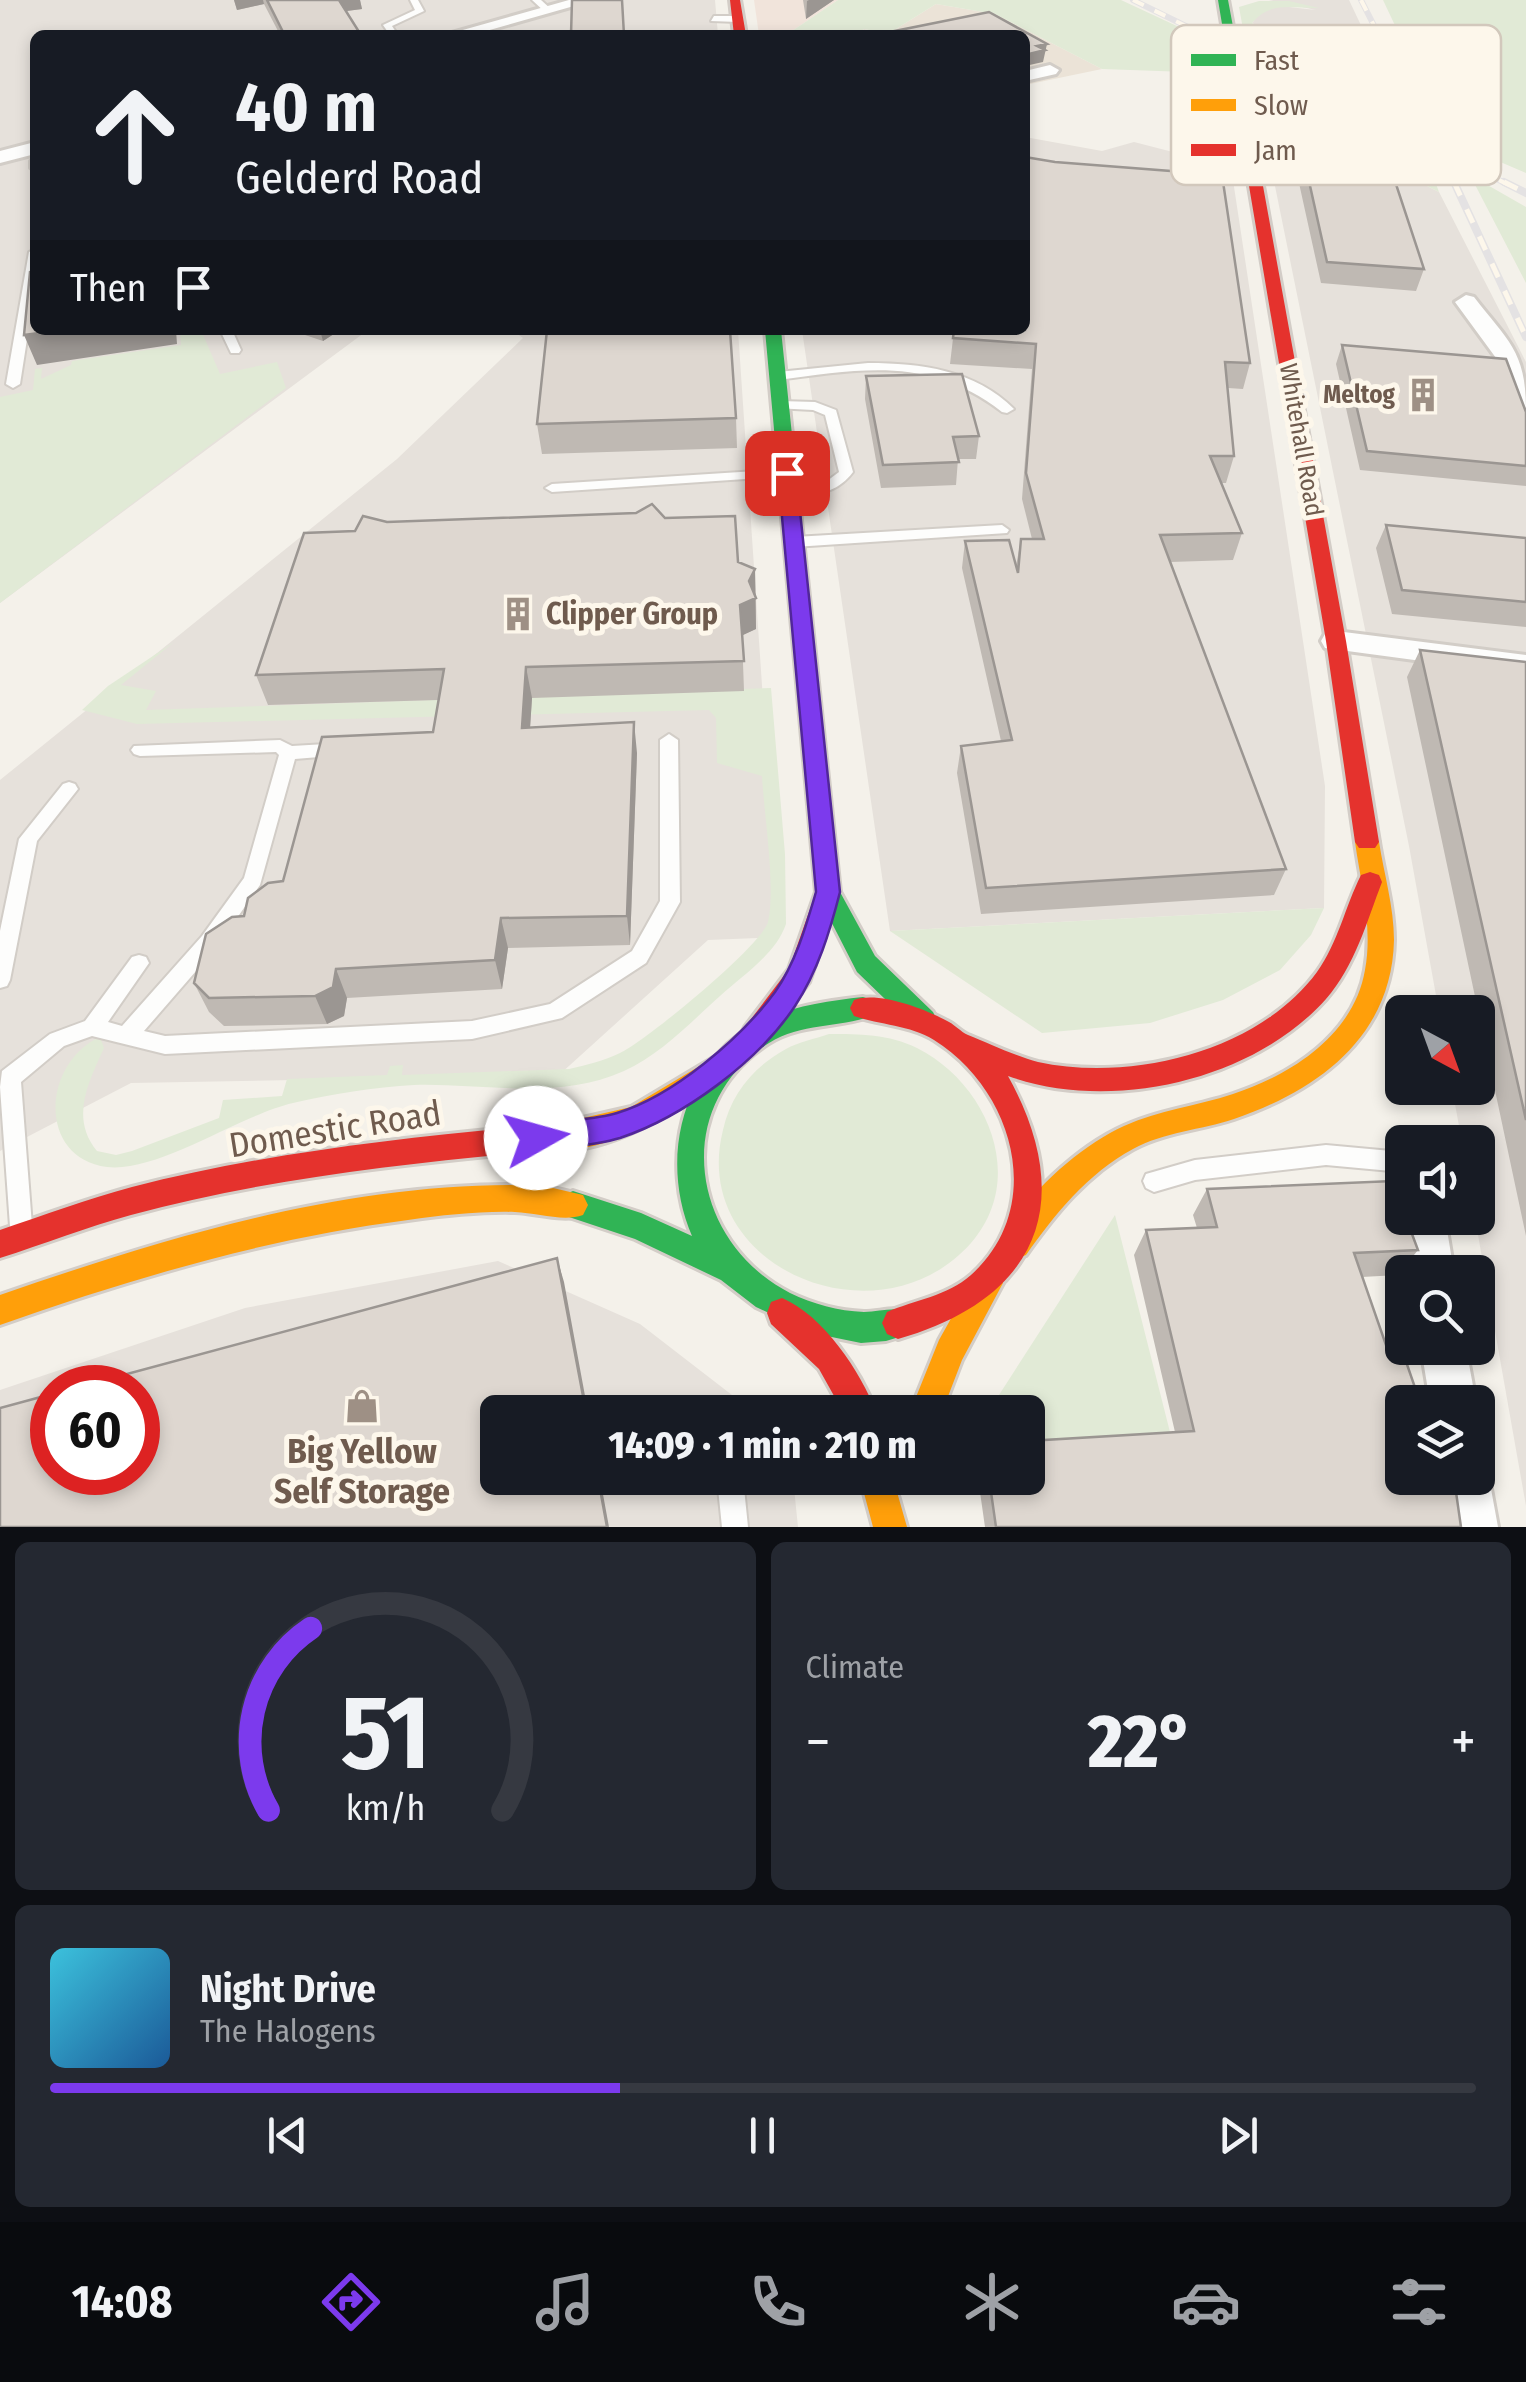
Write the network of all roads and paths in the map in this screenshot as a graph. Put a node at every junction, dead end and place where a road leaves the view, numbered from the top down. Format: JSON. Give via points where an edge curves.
{"nodes":[{"id":1,"x":414,"y":0,"type":"edge"},
{"id":2,"x":587,"y":0,"type":"edge"},
{"id":3,"x":1224,"y":0,"type":"edge"},
{"id":4,"x":542,"y":5,"type":"edge"},
{"id":5,"x":1228,"y":25,"type":"edge"},
{"id":6,"x":391,"y":30,"type":"edge"},
{"id":7,"x":489,"y":30,"type":"edge"},
{"id":8,"x":1050,"y":70,"type":"dead end"},
{"id":9,"x":1030,"y":75,"type":"edge"},
{"id":10,"x":30,"y":149,"type":"edge"},
{"id":11,"x":0,"y":158,"type":"edge"},
{"id":12,"x":1256,"y":185,"type":"edge"},
{"id":13,"x":30,"y":301,"type":"edge"},
{"id":14,"x":1466,"y":302,"type":"dead end"},
{"id":15,"x":228,"y":335,"type":"edge"},
{"id":16,"x":773,"y":335,"type":"edge"},
{"id":17,"x":235,"y":350,"type":"dead end"},
{"id":18,"x":777,"y":376,"type":"junction"},
{"id":19,"x":13,"y":384,"type":"dead end"},
{"id":20,"x":1526,"y":401,"type":"edge"},
{"id":21,"x":780,"y":405,"type":"junction"},
{"id":22,"x":1007,"y":409,"type":"dead end"},
{"id":23,"x":788,"y":482,"type":"junction"},
{"id":24,"x":552,"y":488,"type":"dead end"},
{"id":25,"x":1002,"y":530,"type":"dead end"},
{"id":26,"x":794,"y":542,"type":"junction"},
{"id":27,"x":1336,"y":641,"type":"junction"},
{"id":28,"x":1526,"y":666,"type":"edge"},
{"id":29,"x":669,"y":740,"type":"dead end"},
{"id":30,"x":363,"y":748,"type":"edge"},
{"id":31,"x":140,"y":750,"type":"dead end"},
{"id":32,"x":288,"y":753,"type":"junction"},
{"id":33,"x":69,"y":789,"type":"dead end"},
{"id":34,"x":1370,"y":882,"type":"junction"},
{"id":35,"x":828,"y":892,"type":"junction"},
{"id":36,"x":139,"y":963,"type":"dead end"},
{"id":37,"x":0,"y":980,"type":"edge"},
{"id":38,"x":92,"y":1027,"type":"junction"},
{"id":39,"x":940,"y":1030,"type":"junction"},
{"id":40,"x":126,"y":1036,"type":"junction"},
{"id":41,"x":750,"y":1040,"type":"junction"},
{"id":42,"x":728,"y":1059,"type":"junction"},
{"id":43,"x":5,"y":1078,"type":"edge"},
{"id":44,"x":1385,"y":1160,"type":"edge"},
{"id":45,"x":1154,"y":1182,"type":"dead end"},
{"id":46,"x":11,"y":1240,"type":"edge"},
{"id":47,"x":1015,"y":1245,"type":"junction"},
{"id":48,"x":730,"y":1269,"type":"junction"},
{"id":49,"x":992,"y":1278,"type":"junction"},
{"id":50,"x":767,"y":1299,"type":"junction"},
{"id":51,"x":0,"y":1310,"type":"edge"},
{"id":52,"x":851,"y":1395,"type":"edge"},
{"id":53,"x":933,"y":1395,"type":"edge"},
{"id":54,"x":732,"y":1495,"type":"edge"},
{"id":55,"x":882,"y":1495,"type":"edge"},
{"id":56,"x":906,"y":1495,"type":"edge"},
{"id":57,"x":1468,"y":1495,"type":"edge"},
{"id":58,"x":735,"y":1527,"type":"edge"},
{"id":59,"x":890,"y":1527,"type":"edge"},
{"id":60,"x":901,"y":1527,"type":"edge"},
{"id":61,"x":1473,"y":1527,"type":"edge"}],
"edges":[{"from":1,"to":6,"type":"lane","via":[[420,11],[387,24]]},
{"from":2,"to":4,"type":"street"},
{"from":3,"to":5,"type":"main road","name":"Whitehall Road"},
{"from":4,"to":7,"type":"street"},
{"from":8,"to":9,"type":"street"},
{"from":10,"to":11,"type":"street"},
{"from":12,"to":27,"type":"main road","name":"Whitehall Road"},
{"from":13,"to":19,"type":"lane"},
{"from":14,"to":20,"type":"street","via":[[1507,357]]},
{"from":15,"to":17,"type":"lane"},
{"from":16,"to":18,"type":"main road"},
{"from":18,"to":21,"type":"main road"},
{"from":18,"to":22,"type":"lane","via":[[906,366],[976,386]]},
{"from":21,"to":23,"type":"main road"},
{"from":21,"to":23,"type":"lane","via":[[831,413],[846,472],[822,490]]},
{"from":23,"to":24,"type":"lane"},
{"from":23,"to":26,"type":"main road"},
{"from":25,"to":26,"type":"lane"},
{"from":26,"to":35,"type":"main road"},
{"from":27,"to":28,"type":"street"},
{"from":27,"to":34,"type":"main road","name":"Whitehall Road"},
{"from":29,"to":40,"type":"lane","via":[[670,902],[639,958],[556,1012],[454,1031],[166,1045]]},
{"from":30,"to":32,"type":"lane"},
{"from":31,"to":32,"type":"lane","via":[[280,746]]},
{"from":32,"to":40,"type":"lane","via":[[253,880],[209,942]]},
{"from":33,"to":37,"type":"lane","via":[[28,839]]},
{"from":34,"to":39,"type":"main road","via":[[1317,991],[1272,1029],[1235,1048],[1169,1070],[1050,1076],[1014,1067]]},
{"from":34,"to":47,"type":"main road","name":"Whitehall Road","via":[[1381,969],[1373,1001],[1342,1049],[1262,1099],[1120,1140],[1079,1168]]},
{"from":35,"to":39,"type":"main road","via":[[854,951],[887,991]]},
{"from":35,"to":41,"type":"main road","via":[[800,974]]},
{"from":36,"to":38,"type":"lane"},
{"from":38,"to":40,"type":"lane"},
{"from":38,"to":43,"type":"lane","via":[[57,1040]]},
{"from":39,"to":41,"type":"main road","via":[[863,1008],[819,1011]]},
{"from":39,"to":47,"type":"main road","via":[[988,1066],[1016,1106],[1032,1156],[1029,1208]]},
{"from":41,"to":42,"type":"main road"},
{"from":42,"to":46,"type":"main road","name":"Domestic Road","via":[[670,1104],[616,1126],[266,1172],[131,1201]]},
{"from":42,"to":48,"type":"main road","via":[[702,1097],[688,1141],[690,1190],[704,1231]]},
{"from":43,"to":46,"type":"lane"},
{"from":44,"to":45,"type":"lane","via":[[1326,1154],[1195,1170]]},
{"from":47,"to":49,"type":"main road"},
{"from":48,"to":50,"type":"main road"},
{"from":48,"to":51,"type":"main road","via":[[645,1226],[600,1212],[493,1198],[263,1229],[119,1266]]},
{"from":49,"to":50,"type":"main road","via":[[959,1304],[914,1322],[864,1328],[814,1320]]},
{"from":49,"to":53,"type":"main road"},
{"from":50,"to":52,"type":"main road","via":[[830,1358]]},
{"from":54,"to":58,"type":"lane"},
{"from":55,"to":59,"type":"main road"},
{"from":56,"to":60,"type":"main road"},
{"from":57,"to":61,"type":"street"}]}
